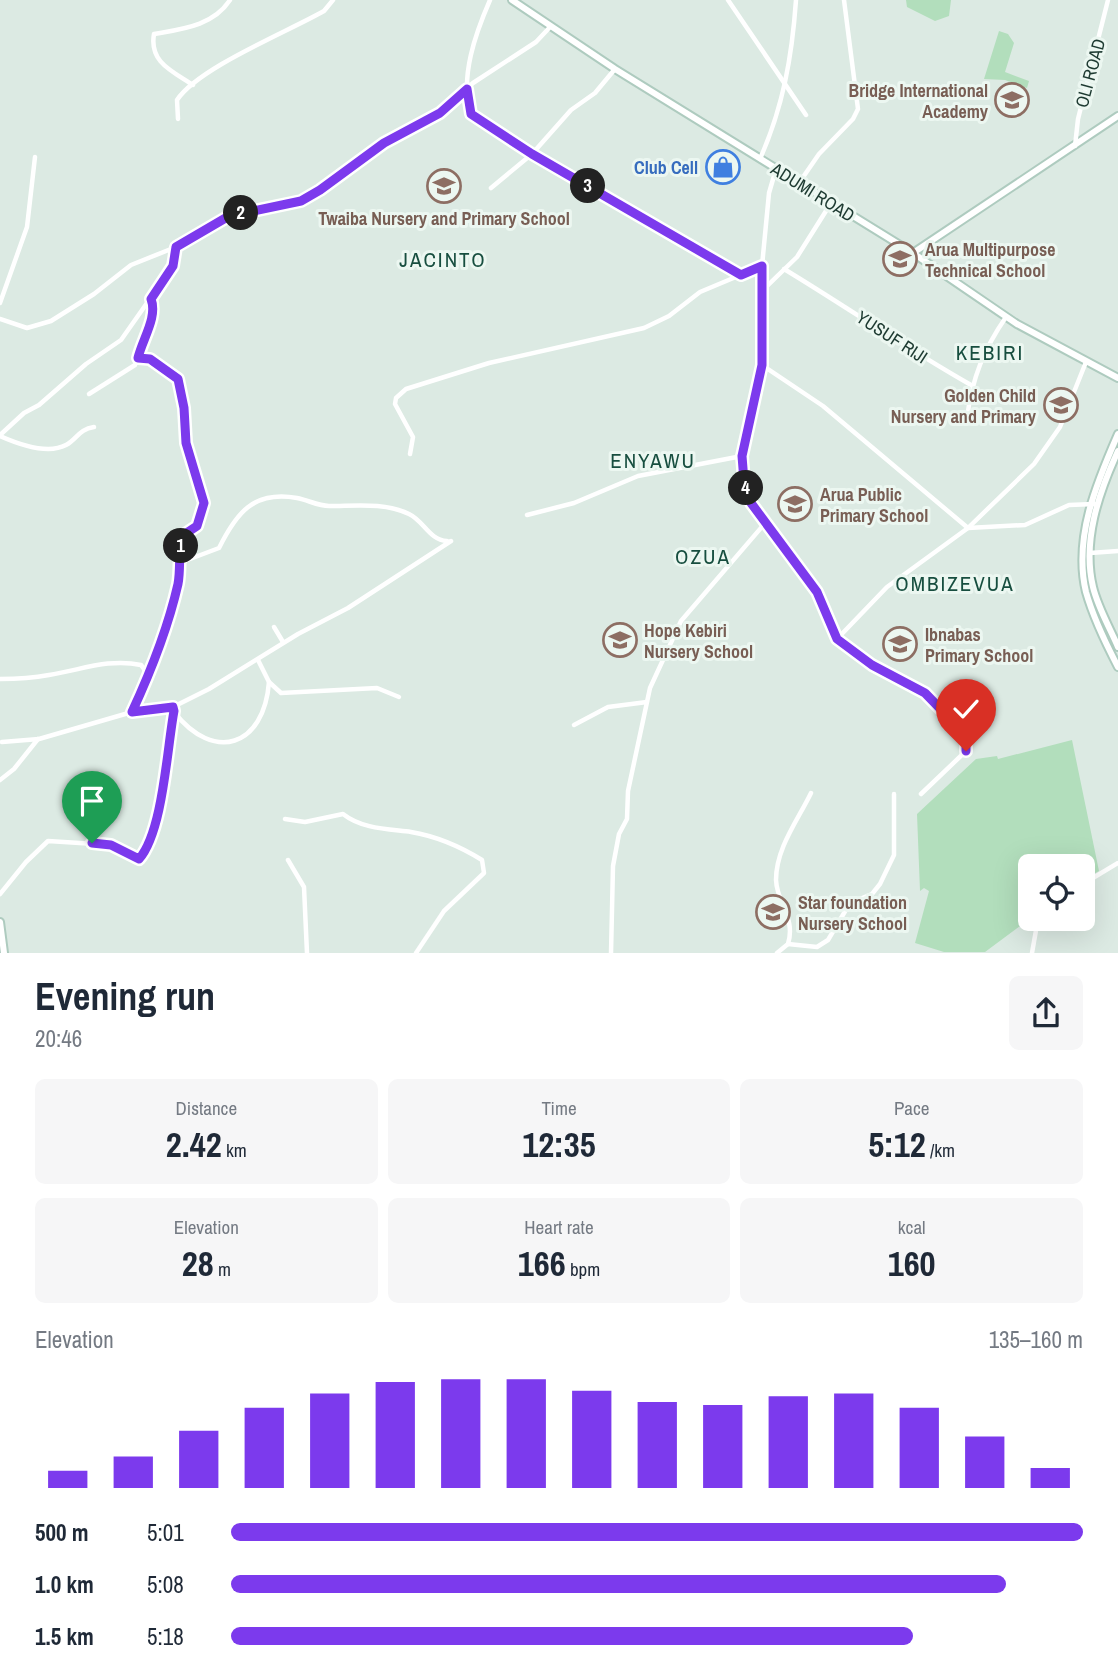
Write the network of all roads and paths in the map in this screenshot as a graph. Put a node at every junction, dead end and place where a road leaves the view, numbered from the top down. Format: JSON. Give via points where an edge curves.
{"nodes":[{"id":1,"x":230,"y":0,"type":"edge"},
{"id":2,"x":333,"y":0,"type":"edge"},
{"id":3,"x":490,"y":0,"type":"edge"},
{"id":4,"x":512,"y":0,"type":"edge"},
{"id":5,"x":729,"y":0,"type":"edge"},
{"id":6,"x":796,"y":0,"type":"edge"},
{"id":7,"x":844,"y":0,"type":"edge"},
{"id":8,"x":1108,"y":0,"type":"edge"},
{"id":9,"x":552,"y":26,"type":"junction"},
{"id":10,"x":615,"y":69,"type":"junction"},
{"id":11,"x":193,"y":85,"type":"junction"},
{"id":12,"x":786,"y":86,"type":"junction"},
{"id":13,"x":467,"y":89,"type":"junction"},
{"id":14,"x":806,"y":115,"type":"dead end"},
{"id":15,"x":1118,"y":116,"type":"edge"},
{"id":16,"x":178,"y":119,"type":"dead end"},
{"id":17,"x":1075,"y":146,"type":"junction"},
{"id":18,"x":532,"y":154,"type":"junction"},
{"id":19,"x":35,"y":157,"type":"dead end"},
{"id":20,"x":760,"y":159,"type":"junction"},
{"id":21,"x":776,"y":169,"type":"junction"},
{"id":22,"x":799,"y":183,"type":"junction"},
{"id":23,"x":491,"y":188,"type":"dead end"},
{"id":24,"x":831,"y":203,"type":"junction"},
{"id":25,"x":176,"y":247,"type":"junction"},
{"id":26,"x":913,"y":253,"type":"junction"},
{"id":27,"x":762,"y":266,"type":"junction"},
{"id":28,"x":784,"y":269,"type":"junction"},
{"id":29,"x":741,"y":275,"type":"junction"},
{"id":30,"x":761,"y":291,"type":"junction"},
{"id":31,"x":151,"y":299,"type":"junction"},
{"id":32,"x":0,"y":303,"type":"edge"},
{"id":33,"x":1006,"y":317,"type":"junction"},
{"id":34,"x":0,"y":319,"type":"edge"},
{"id":35,"x":138,"y":358,"type":"junction"},
{"id":36,"x":1086,"y":362,"type":"junction"},
{"id":37,"x":762,"y":365,"type":"junction"},
{"id":38,"x":1118,"y":378,"type":"edge"},
{"id":39,"x":971,"y":385,"type":"junction"},
{"id":40,"x":89,"y":394,"type":"dead end"},
{"id":41,"x":967,"y":418,"type":"dead end"},
{"id":42,"x":94,"y":427,"type":"dead end"},
{"id":43,"x":1118,"y":434,"type":"edge"},
{"id":44,"x":0,"y":436,"type":"edge"},
{"id":45,"x":1118,"y":451,"type":"edge"},
{"id":46,"x":410,"y":454,"type":"dead end"},
{"id":47,"x":742,"y":456,"type":"junction"},
{"id":48,"x":1095,"y":504,"type":"junction"},
{"id":49,"x":527,"y":515,"type":"dead end"},
{"id":50,"x":766,"y":522,"type":"junction"},
{"id":51,"x":968,"y":528,"type":"junction"},
{"id":52,"x":1118,"y":551,"type":"edge"},
{"id":53,"x":1090,"y":553,"type":"junction"},
{"id":54,"x":182,"y":562,"type":"junction"},
{"id":55,"x":274,"y":627,"type":"dead end"},
{"id":56,"x":837,"y":639,"type":"junction"},
{"id":57,"x":283,"y":642,"type":"junction"},
{"id":58,"x":1118,"y":647,"type":"edge"},
{"id":59,"x":258,"y":660,"type":"junction"},
{"id":60,"x":1118,"y":667,"type":"edge"},
{"id":61,"x":148,"y":675,"type":"junction"},
{"id":62,"x":0,"y":679,"type":"edge"},
{"id":63,"x":269,"y":682,"type":"junction"},
{"id":64,"x":399,"y":697,"type":"dead end"},
{"id":65,"x":647,"y":702,"type":"junction"},
{"id":66,"x":174,"y":709,"type":"junction"},
{"id":67,"x":132,"y":712,"type":"junction"},
{"id":68,"x":574,"y":725,"type":"dead end"},
{"id":69,"x":39,"y":739,"type":"junction"},
{"id":70,"x":2,"y":742,"type":"edge"},
{"id":71,"x":0,"y":780,"type":"edge"},
{"id":72,"x":811,"y":793,"type":"dead end"},
{"id":73,"x":894,"y":794,"type":"dead end"},
{"id":74,"x":921,"y":794,"type":"dead end"},
{"id":75,"x":285,"y":819,"type":"dead end"},
{"id":76,"x":288,"y":860,"type":"dead end"},
{"id":77,"x":1118,"y":863,"type":"edge"},
{"id":78,"x":1095,"y":877,"type":"edge"},
{"id":79,"x":0,"y":894,"type":"edge"},
{"id":80,"x":0,"y":922,"type":"edge"},
{"id":81,"x":1036,"y":931,"type":"edge"},
{"id":82,"x":788,"y":944,"type":"junction"},
{"id":83,"x":4,"y":953,"type":"edge"},
{"id":84,"x":307,"y":953,"type":"edge"},
{"id":85,"x":416,"y":953,"type":"edge"},
{"id":86,"x":611,"y":953,"type":"edge"},
{"id":87,"x":777,"y":953,"type":"edge"},
{"id":88,"x":1032,"y":953,"type":"edge"}],
"edges":[{"from":1,"to":11,"type":"street","via":[[211,19],[154,34],[153,50],[160,64]]},
{"from":2,"to":11,"type":"street","via":[[324,11]]},
{"from":3,"to":13,"type":"street","via":[[477,32]]},
{"from":4,"to":9,"type":"street","name":"ADUMI ROAD"},
{"from":5,"to":12,"type":"street"},
{"from":6,"to":12,"type":"street"},
{"from":7,"to":22,"type":"street","via":[[859,109]]},
{"from":8,"to":17,"type":"street","name":"OLI ROAD"},
{"from":9,"to":10,"type":"street","name":"ADUMI ROAD"},
{"from":9,"to":13,"type":"street"},
{"from":10,"to":18,"type":"street"},
{"from":10,"to":20,"type":"street","name":"ADUMI ROAD"},
{"from":11,"to":16,"type":"street","via":[[177,100]]},
{"from":12,"to":14,"type":"street"},
{"from":12,"to":20,"type":"street"},
{"from":13,"to":18,"type":"street","via":[[471,114]]},
{"from":13,"to":25,"type":"street","via":[[440,113],[384,143],[301,201],[229,216]]},
{"from":15,"to":17,"type":"street"},
{"from":17,"to":26,"type":"street"},
{"from":18,"to":23,"type":"street"},
{"from":18,"to":29,"type":"street"},
{"from":19,"to":32,"type":"street","via":[[27,228]]},
{"from":20,"to":21,"type":"street","name":"ADUMI ROAD"},
{"from":21,"to":22,"type":"street","name":"ADUMI ROAD"},
{"from":21,"to":27,"type":"street"},
{"from":22,"to":24,"type":"street","name":"ADUMI ROAD"},
{"from":24,"to":26,"type":"street","name":"ADUMI ROAD"},
{"from":24,"to":28,"type":"street","via":[[809,240]]},
{"from":25,"to":31,"type":"street","via":[[173,266]]},
{"from":25,"to":34,"type":"street","via":[[131,265],[51,321],[27,328]]},
{"from":26,"to":33,"type":"street","name":"ADUMI ROAD"},
{"from":27,"to":29,"type":"street"},
{"from":27,"to":30,"type":"street"},
{"from":28,"to":30,"type":"street"},
{"from":28,"to":39,"type":"street","name":"YUSUF RIJI","via":[[896,343]]},
{"from":29,"to":46,"type":"street","via":[[700,292],[644,328],[489,363],[406,389],[395,404],[413,437]]},
{"from":30,"to":37,"type":"street"},
{"from":31,"to":35,"type":"street","via":[[154,312]]},
{"from":31,"to":44,"type":"street","via":[[121,340],[23,413]]},
{"from":33,"to":36,"type":"street","name":"ADUMI ROAD"},
{"from":33,"to":39,"type":"street","via":[[985,347]]},
{"from":35,"to":40,"type":"street","via":[[131,369]]},
{"from":35,"to":54,"type":"street","via":[[150,359],[178,379],[186,443],[204,494],[202,519],[182,536]]},
{"from":36,"to":38,"type":"street","name":"ADUMI ROAD"},
{"from":36,"to":51,"type":"street","via":[[1060,426],[1041,454]]},
{"from":37,"to":47,"type":"street"},
{"from":37,"to":51,"type":"street","via":[[823,406]]},
{"from":39,"to":41,"type":"street"},
{"from":42,"to":44,"type":"street","via":[[78,433],[63,447],[53,448]]},
{"from":43,"to":48,"type":"street","via":[[1098,478]]},
{"from":45,"to":48,"type":"street"},
{"from":47,"to":49,"type":"street","via":[[638,476],[574,503]]},
{"from":47,"to":50,"type":"street","via":[[751,503]]},
{"from":48,"to":51,"type":"street","via":[[1069,505],[1025,525]]},
{"from":48,"to":53,"type":"street"},
{"from":48,"to":60,"type":"street","via":[[1086,523],[1084,576],[1091,607]]},
{"from":50,"to":56,"type":"street","via":[[817,592]]},
{"from":50,"to":65,"type":"street","via":[[681,621]]},
{"from":51,"to":56,"type":"street","via":[[887,587]]},
{"from":52,"to":53,"type":"street"},
{"from":53,"to":58,"type":"street","via":[[1093,587]]},
{"from":54,"to":57,"type":"street","via":[[219,548],[231,523],[246,508],[281,497],[400,511],[418,519],[434,538],[451,541],[348,608]]},
{"from":54,"to":61,"type":"street"},
{"from":55,"to":57,"type":"street"},
{"from":56,"to":74,"type":"street","via":[[872,665],[925,693],[961,730],[966,751]]},
{"from":57,"to":59,"type":"street"},
{"from":59,"to":63,"type":"street"},
{"from":59,"to":66,"type":"street"},
{"from":61,"to":62,"type":"street","via":[[141,665],[122,662]]},
{"from":61,"to":67,"type":"street"},
{"from":63,"to":64,"type":"street","via":[[281,693],[377,688]]},
{"from":63,"to":66,"type":"street","via":[[258,725],[238,741],[218,741],[192,732]]},
{"from":65,"to":68,"type":"street","via":[[608,707]]},
{"from":65,"to":86,"type":"street","via":[[628,791],[627,819],[613,866]]},
{"from":66,"to":67,"type":"street"},
{"from":66,"to":79,"type":"street","via":[[161,799],[139,859],[111,845],[48,841]]},
{"from":67,"to":69,"type":"street"},
{"from":69,"to":70,"type":"street"},
{"from":69,"to":71,"type":"street"},
{"from":72,"to":82,"type":"street","via":[[790,828],[776,876],[790,920]]},
{"from":73,"to":82,"type":"street","via":[[894,855],[880,884],[872,894],[850,903],[828,940],[817,947]]},
{"from":75,"to":85,"type":"street","via":[[305,822],[343,814],[383,830],[424,836],[482,860],[484,873],[444,911]]},
{"from":76,"to":84,"type":"street","via":[[304,887]]},
{"from":77,"to":78,"type":"street"},
{"from":80,"to":83,"type":"street"},
{"from":81,"to":88,"type":"street"},
{"from":82,"to":87,"type":"street"}]}
